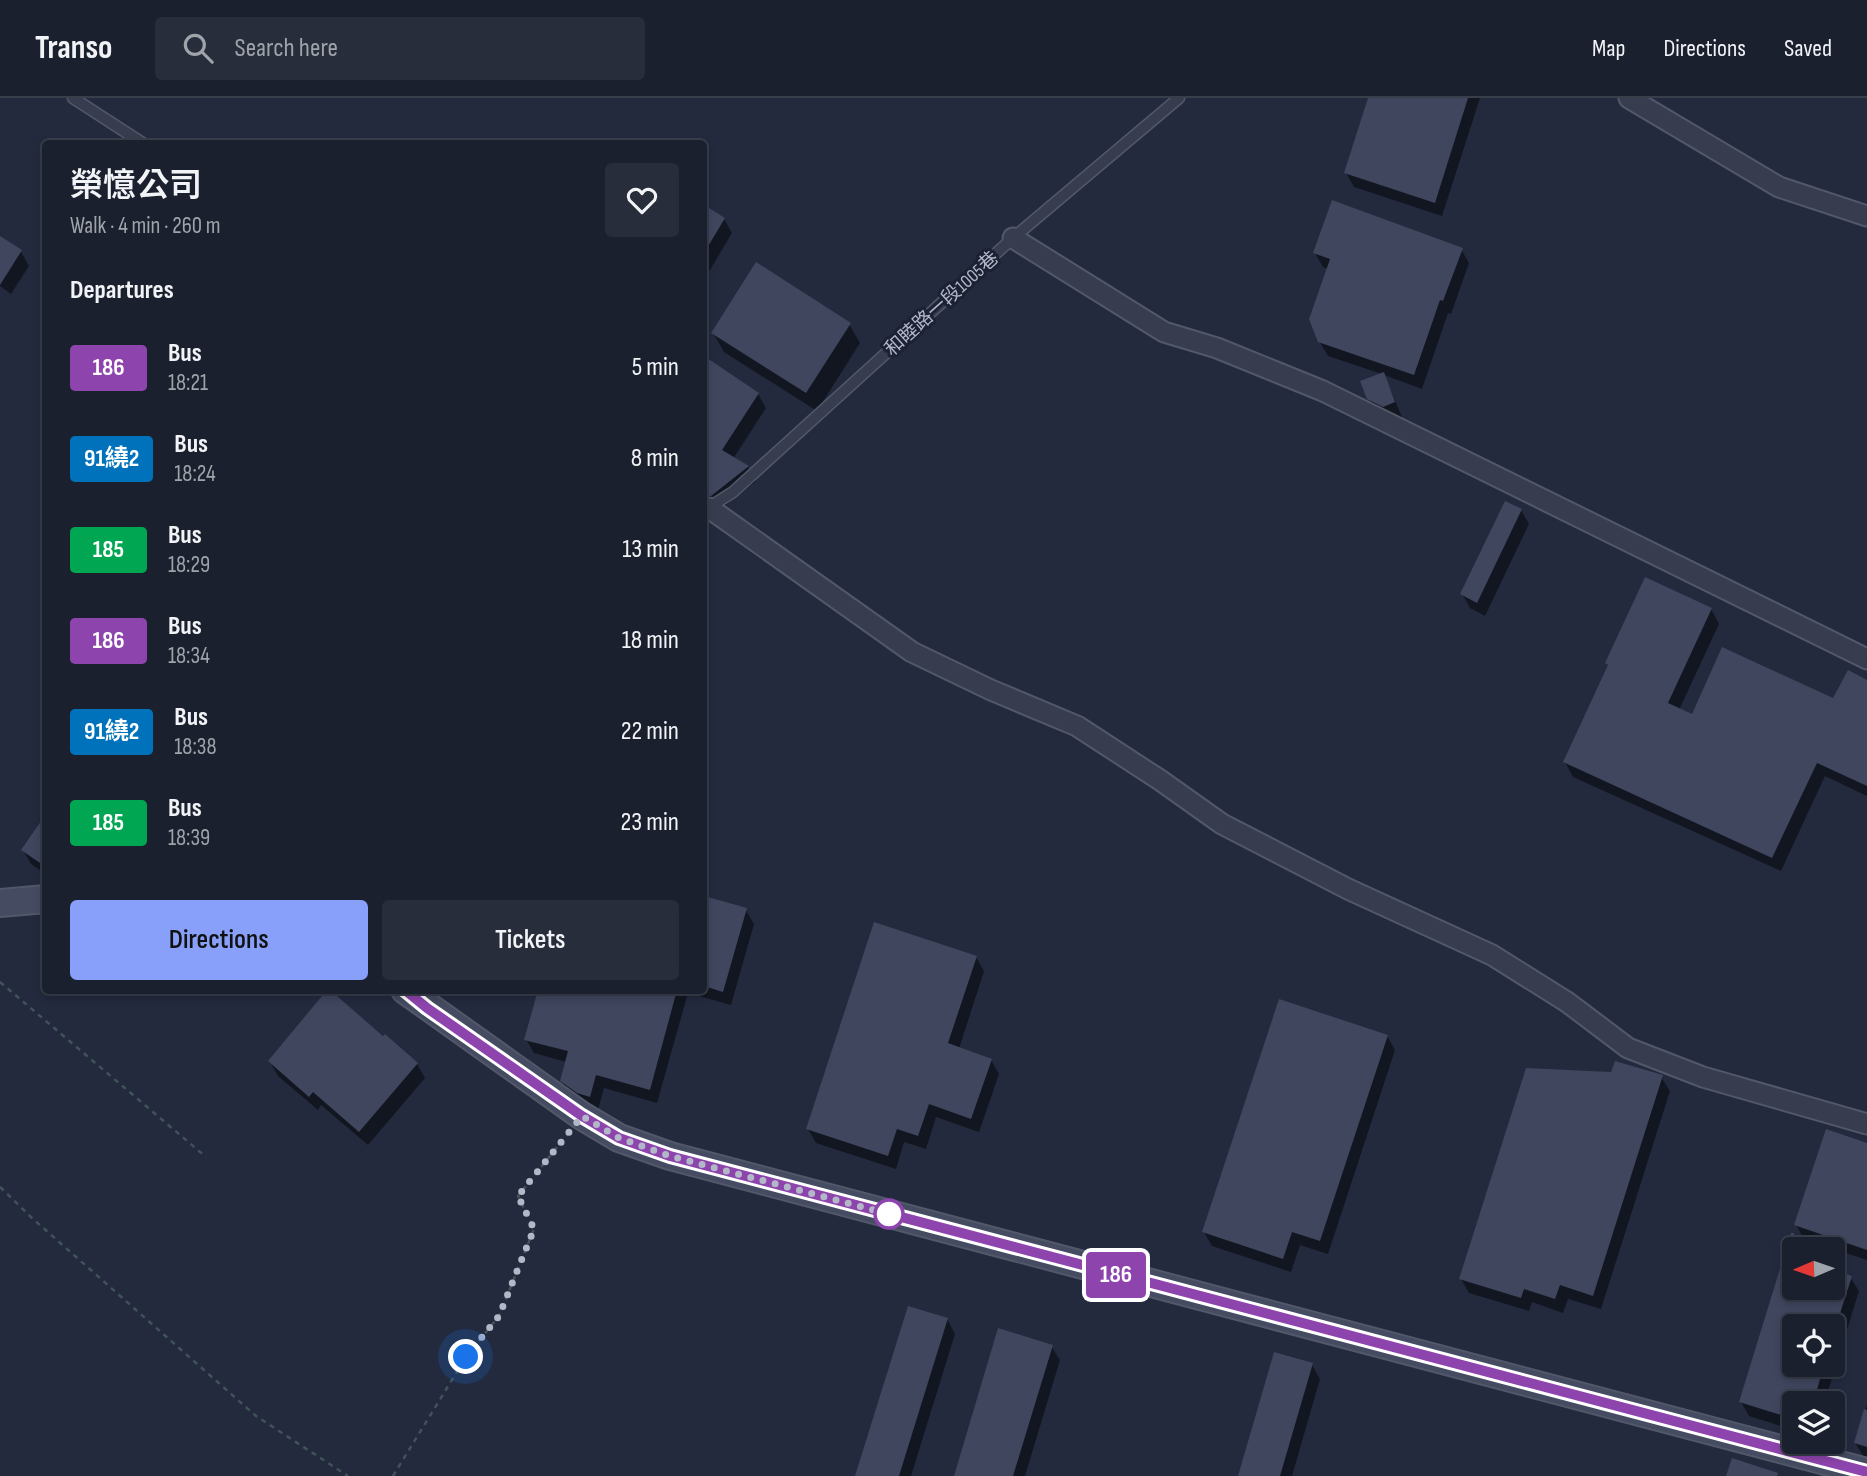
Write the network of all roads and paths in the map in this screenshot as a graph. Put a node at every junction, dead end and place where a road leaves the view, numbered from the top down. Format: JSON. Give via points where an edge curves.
{"nodes":[{"id":1,"x":73,"y":98,"type":"edge"},
{"id":2,"x":1180,"y":98,"type":"edge"},
{"id":3,"x":1629,"y":98,"type":"edge"},
{"id":4,"x":138,"y":140,"type":"edge"},
{"id":5,"x":1867,"y":216,"type":"edge"},
{"id":6,"x":1013,"y":238,"type":"junction"},
{"id":7,"x":707,"y":507,"type":"edge"},
{"id":8,"x":707,"y":509,"type":"edge"},
{"id":9,"x":1867,"y":659,"type":"edge"},
{"id":10,"x":42,"y":899,"type":"edge"},
{"id":11,"x":0,"y":902,"type":"edge"},
{"id":12,"x":0,"y":982,"type":"edge"},
{"id":13,"x":411,"y":994,"type":"edge"},
{"id":14,"x":582,"y":1116,"type":"junction"},
{"id":15,"x":1867,"y":1124,"type":"edge"},
{"id":16,"x":206,"y":1157,"type":"dead end"},
{"id":17,"x":0,"y":1187,"type":"edge"},
{"id":18,"x":1867,"y":1472,"type":"edge"},
{"id":19,"x":348,"y":1476,"type":"edge"},
{"id":20,"x":393,"y":1476,"type":"edge"}],
"edges":[{"from":1,"to":4,"type":"lane"},
{"from":2,"to":6,"type":"lane","name":"和睦路一段1005巷"},
{"from":3,"to":5,"type":"street","via":[[1779,187]]},
{"from":6,"to":7,"type":"lane","name":"和睦路一段1005巷","via":[[733,492]]},
{"from":6,"to":9,"type":"street","via":[[1164,332],[1324,391]]},
{"from":8,"to":15,"type":"street","via":[[912,652],[1077,726],[1222,824],[1492,955],[1629,1048],[1703,1077]]},
{"from":10,"to":11,"type":"street"},
{"from":12,"to":16,"type":"path"},
{"from":13,"to":14,"type":"street"},
{"from":14,"to":18,"type":"street","via":[[619,1138],[670,1156]]},
{"from":14,"to":20,"type":"path","via":[[518,1196],[534,1229],[499,1316],[466,1357]]},
{"from":17,"to":19,"type":"path","via":[[256,1416]]}]}
